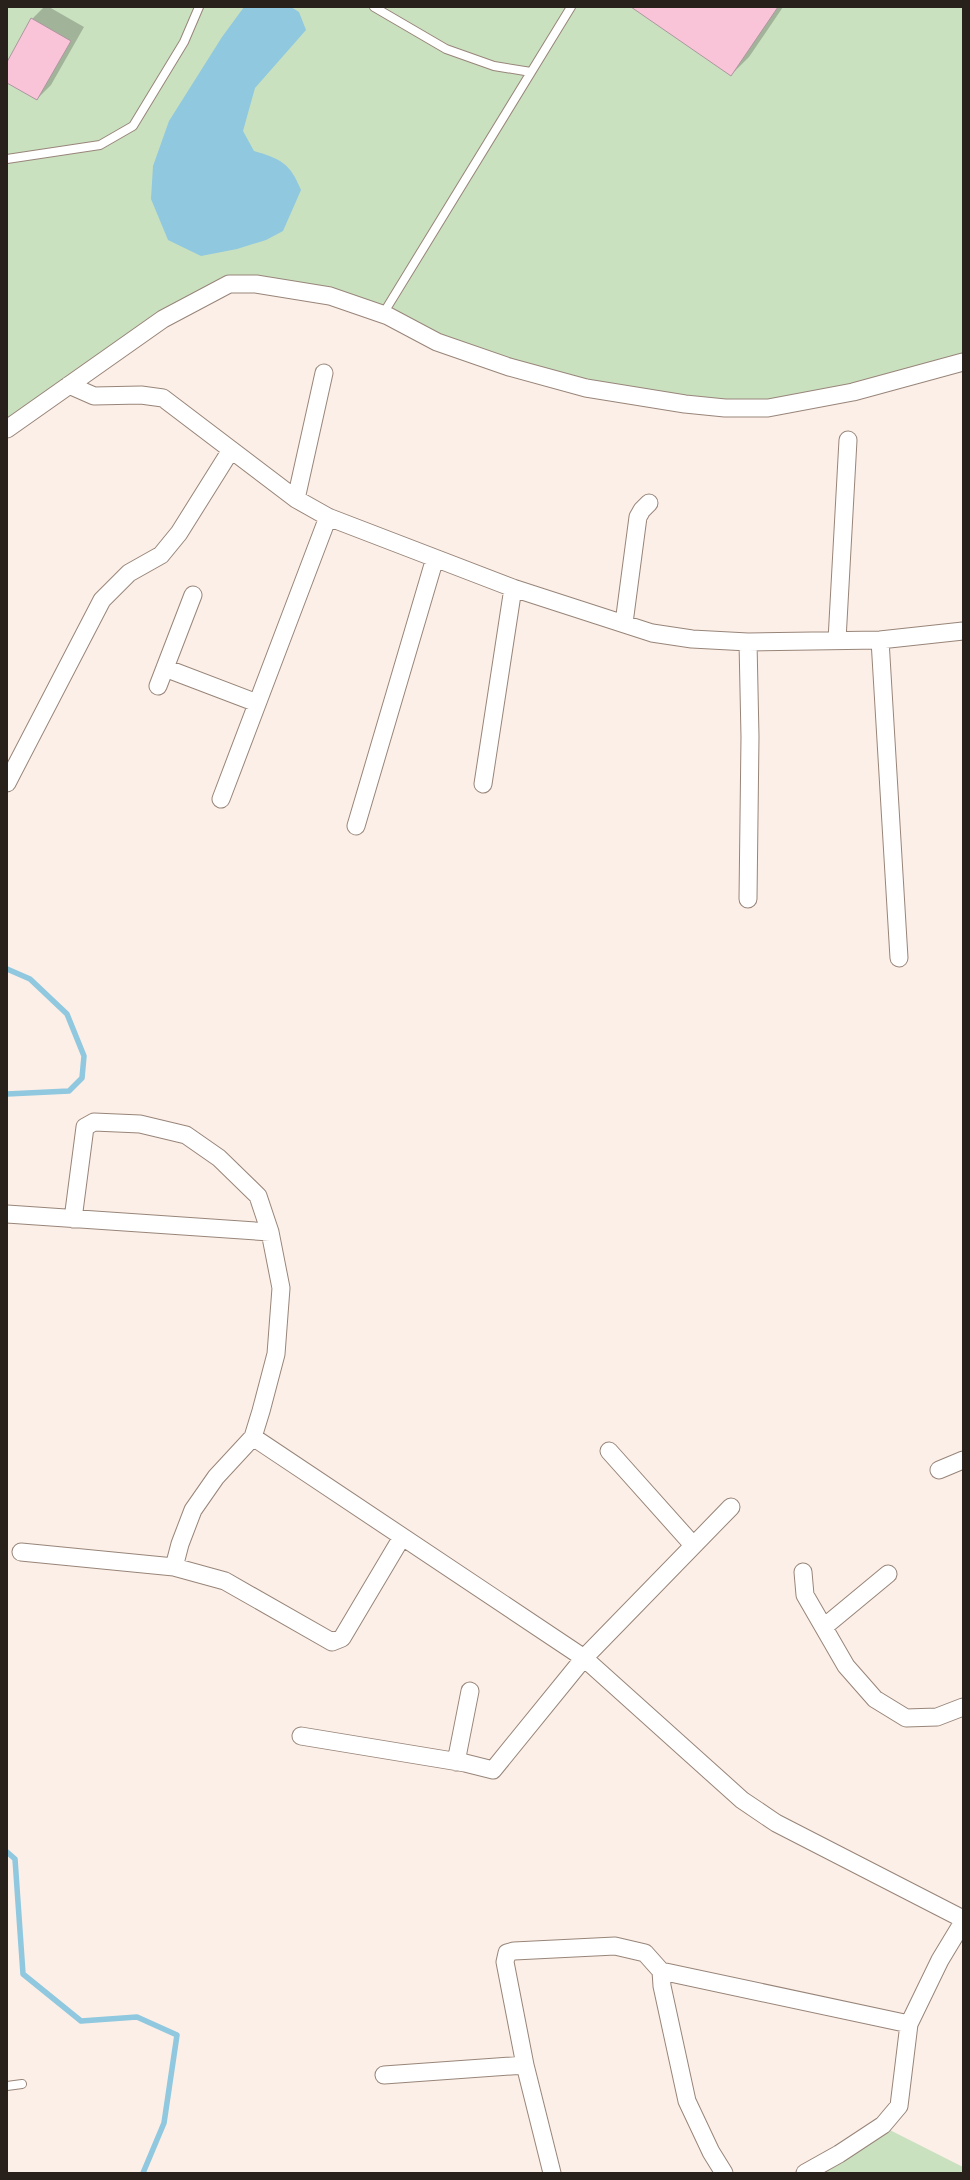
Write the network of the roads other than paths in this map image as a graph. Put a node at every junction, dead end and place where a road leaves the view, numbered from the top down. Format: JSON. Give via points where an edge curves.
{"nodes":[{"id":1,"x":199,"y":7,"type":"edge"},
{"id":2,"x":374,"y":7,"type":"edge"},
{"id":3,"x":571,"y":7,"type":"edge"},
{"id":4,"x":531,"y":72,"type":"junction"},
{"id":5,"x":7,"y":159,"type":"edge"},
{"id":6,"x":383,"y":314,"type":"junction"},
{"id":7,"x":963,"y":362,"type":"edge"},
{"id":8,"x":324,"y":373,"type":"dead end"},
{"id":9,"x":69,"y":385,"type":"junction"},
{"id":10,"x":7,"y":429,"type":"edge"},
{"id":11,"x":848,"y":440,"type":"dead end"},
{"id":12,"x":231,"y":450,"type":"junction"},
{"id":13,"x":296,"y":500,"type":"junction"},
{"id":14,"x":649,"y":504,"type":"dead end"},
{"id":15,"x":328,"y":517,"type":"junction"},
{"id":16,"x":435,"y":558,"type":"junction"},
{"id":17,"x":513,"y":588,"type":"junction"},
{"id":18,"x":193,"y":595,"type":"dead end"},
{"id":19,"x":624,"y":623,"type":"junction"},
{"id":20,"x":963,"y":631,"type":"edge"},
{"id":21,"x":837,"y":640,"type":"junction"},
{"id":22,"x":880,"y":640,"type":"junction"},
{"id":23,"x":748,"y":642,"type":"junction"},
{"id":24,"x":165,"y":668,"type":"junction"},
{"id":25,"x":158,"y":686,"type":"dead end"},
{"id":26,"x":258,"y":703,"type":"junction"},
{"id":27,"x":7,"y":783,"type":"edge"},
{"id":28,"x":483,"y":784,"type":"dead end"},
{"id":29,"x":221,"y":799,"type":"dead end"},
{"id":30,"x":356,"y":826,"type":"dead end"},
{"id":31,"x":748,"y":899,"type":"dead end"},
{"id":32,"x":899,"y":958,"type":"dead end"},
{"id":33,"x":7,"y":1214,"type":"edge"},
{"id":34,"x":73,"y":1219,"type":"junction"},
{"id":35,"x":270,"y":1232,"type":"junction"},
{"id":36,"x":253,"y":1437,"type":"junction"},
{"id":37,"x":609,"y":1451,"type":"dead end"},
{"id":38,"x":963,"y":1460,"type":"edge"},
{"id":39,"x":939,"y":1470,"type":"dead end"},
{"id":40,"x":731,"y":1507,"type":"dead end"},
{"id":41,"x":402,"y":1537,"type":"junction"},
{"id":42,"x":693,"y":1545,"type":"junction"},
{"id":43,"x":21,"y":1552,"type":"dead end"},
{"id":44,"x":174,"y":1567,"type":"junction"},
{"id":45,"x":803,"y":1572,"type":"dead end"},
{"id":46,"x":888,"y":1574,"type":"dead end"},
{"id":47,"x":824,"y":1627,"type":"junction"},
{"id":48,"x":584,"y":1658,"type":"junction"},
{"id":49,"x":470,"y":1691,"type":"dead end"},
{"id":50,"x":963,"y":1707,"type":"edge"},
{"id":51,"x":301,"y":1736,"type":"dead end"},
{"id":52,"x":456,"y":1762,"type":"junction"},
{"id":53,"x":963,"y":1921,"type":"edge"},
{"id":54,"x":661,"y":1971,"type":"junction"},
{"id":55,"x":909,"y":2024,"type":"junction"},
{"id":56,"x":525,"y":2065,"type":"junction"},
{"id":57,"x":384,"y":2075,"type":"dead end"},
{"id":58,"x":22,"y":2084,"type":"dead end"},
{"id":59,"x":7,"y":2086,"type":"edge"},
{"id":60,"x":552,"y":2173,"type":"edge"},
{"id":61,"x":724,"y":2173,"type":"edge"},
{"id":62,"x":805,"y":2173,"type":"edge"}],
"edges":[{"from":1,"to":5,"type":"lane","via":[[184,42],[133,126],[100,144]]},
{"from":2,"to":4,"type":"lane","via":[[446,50],[494,66]]},
{"from":3,"to":4,"type":"lane"},
{"from":4,"to":6,"type":"lane"},
{"from":6,"to":7,"type":"street","via":[[437,342],[509,367],[586,388],[725,408],[768,408],[819,400]]},
{"from":6,"to":9,"type":"street","via":[[330,296],[256,284],[229,284],[163,319]]},
{"from":8,"to":13,"type":"street"},
{"from":9,"to":10,"type":"street"},
{"from":9,"to":12,"type":"street","via":[[94,396],[141,394],[163,398]]},
{"from":11,"to":21,"type":"street"},
{"from":12,"to":13,"type":"street"},
{"from":12,"to":27,"type":"street","via":[[161,555],[129,573],[102,600]]},
{"from":13,"to":15,"type":"street"},
{"from":14,"to":19,"type":"street","via":[[638,517]]},
{"from":15,"to":16,"type":"street"},
{"from":15,"to":26,"type":"street"},
{"from":16,"to":17,"type":"street"},
{"from":16,"to":30,"type":"street"},
{"from":17,"to":19,"type":"street"},
{"from":17,"to":28,"type":"street"},
{"from":18,"to":24,"type":"street"},
{"from":19,"to":23,"type":"street","via":[[652,633]]},
{"from":20,"to":22,"type":"street"},
{"from":21,"to":22,"type":"street"},
{"from":21,"to":23,"type":"street"},
{"from":22,"to":32,"type":"street"},
{"from":23,"to":31,"type":"street"},
{"from":24,"to":25,"type":"street"},
{"from":24,"to":26,"type":"street"},
{"from":26,"to":29,"type":"street"},
{"from":33,"to":34,"type":"street"},
{"from":34,"to":35,"type":"street"},
{"from":34,"to":35,"type":"street","via":[[85,1127],[94,1122],[140,1124],[186,1135],[219,1158],[258,1196]]},
{"from":35,"to":36,"type":"street","via":[[281,1288],[276,1354]]},
{"from":36,"to":41,"type":"street"},
{"from":36,"to":44,"type":"street","via":[[216,1477],[194,1510]]},
{"from":37,"to":42,"type":"street"},
{"from":38,"to":39,"type":"street"},
{"from":40,"to":42,"type":"street"},
{"from":41,"to":44,"type":"street","via":[[342,1638],[332,1642],[225,1581]]},
{"from":41,"to":48,"type":"street"},
{"from":42,"to":48,"type":"street"},
{"from":43,"to":44,"type":"street"},
{"from":45,"to":47,"type":"street","via":[[805,1595]]},
{"from":46,"to":47,"type":"street"},
{"from":47,"to":50,"type":"street","via":[[846,1666],[876,1700],[906,1718],[937,1717]]},
{"from":48,"to":52,"type":"street","via":[[493,1770]]},
{"from":48,"to":53,"type":"street","via":[[742,1800],[776,1823]]},
{"from":49,"to":52,"type":"street"},
{"from":51,"to":52,"type":"street"},
{"from":53,"to":55,"type":"street","via":[[940,1960]]},
{"from":54,"to":55,"type":"street"},
{"from":54,"to":56,"type":"street","via":[[645,1953],[615,1946],[507,1953],[505,1962]]},
{"from":54,"to":61,"type":"street","via":[[687,2101]]},
{"from":55,"to":62,"type":"street","via":[[899,2106],[883,2125]]},
{"from":56,"to":57,"type":"street"},
{"from":56,"to":60,"type":"street"},
{"from":58,"to":59,"type":"lane"}]}
